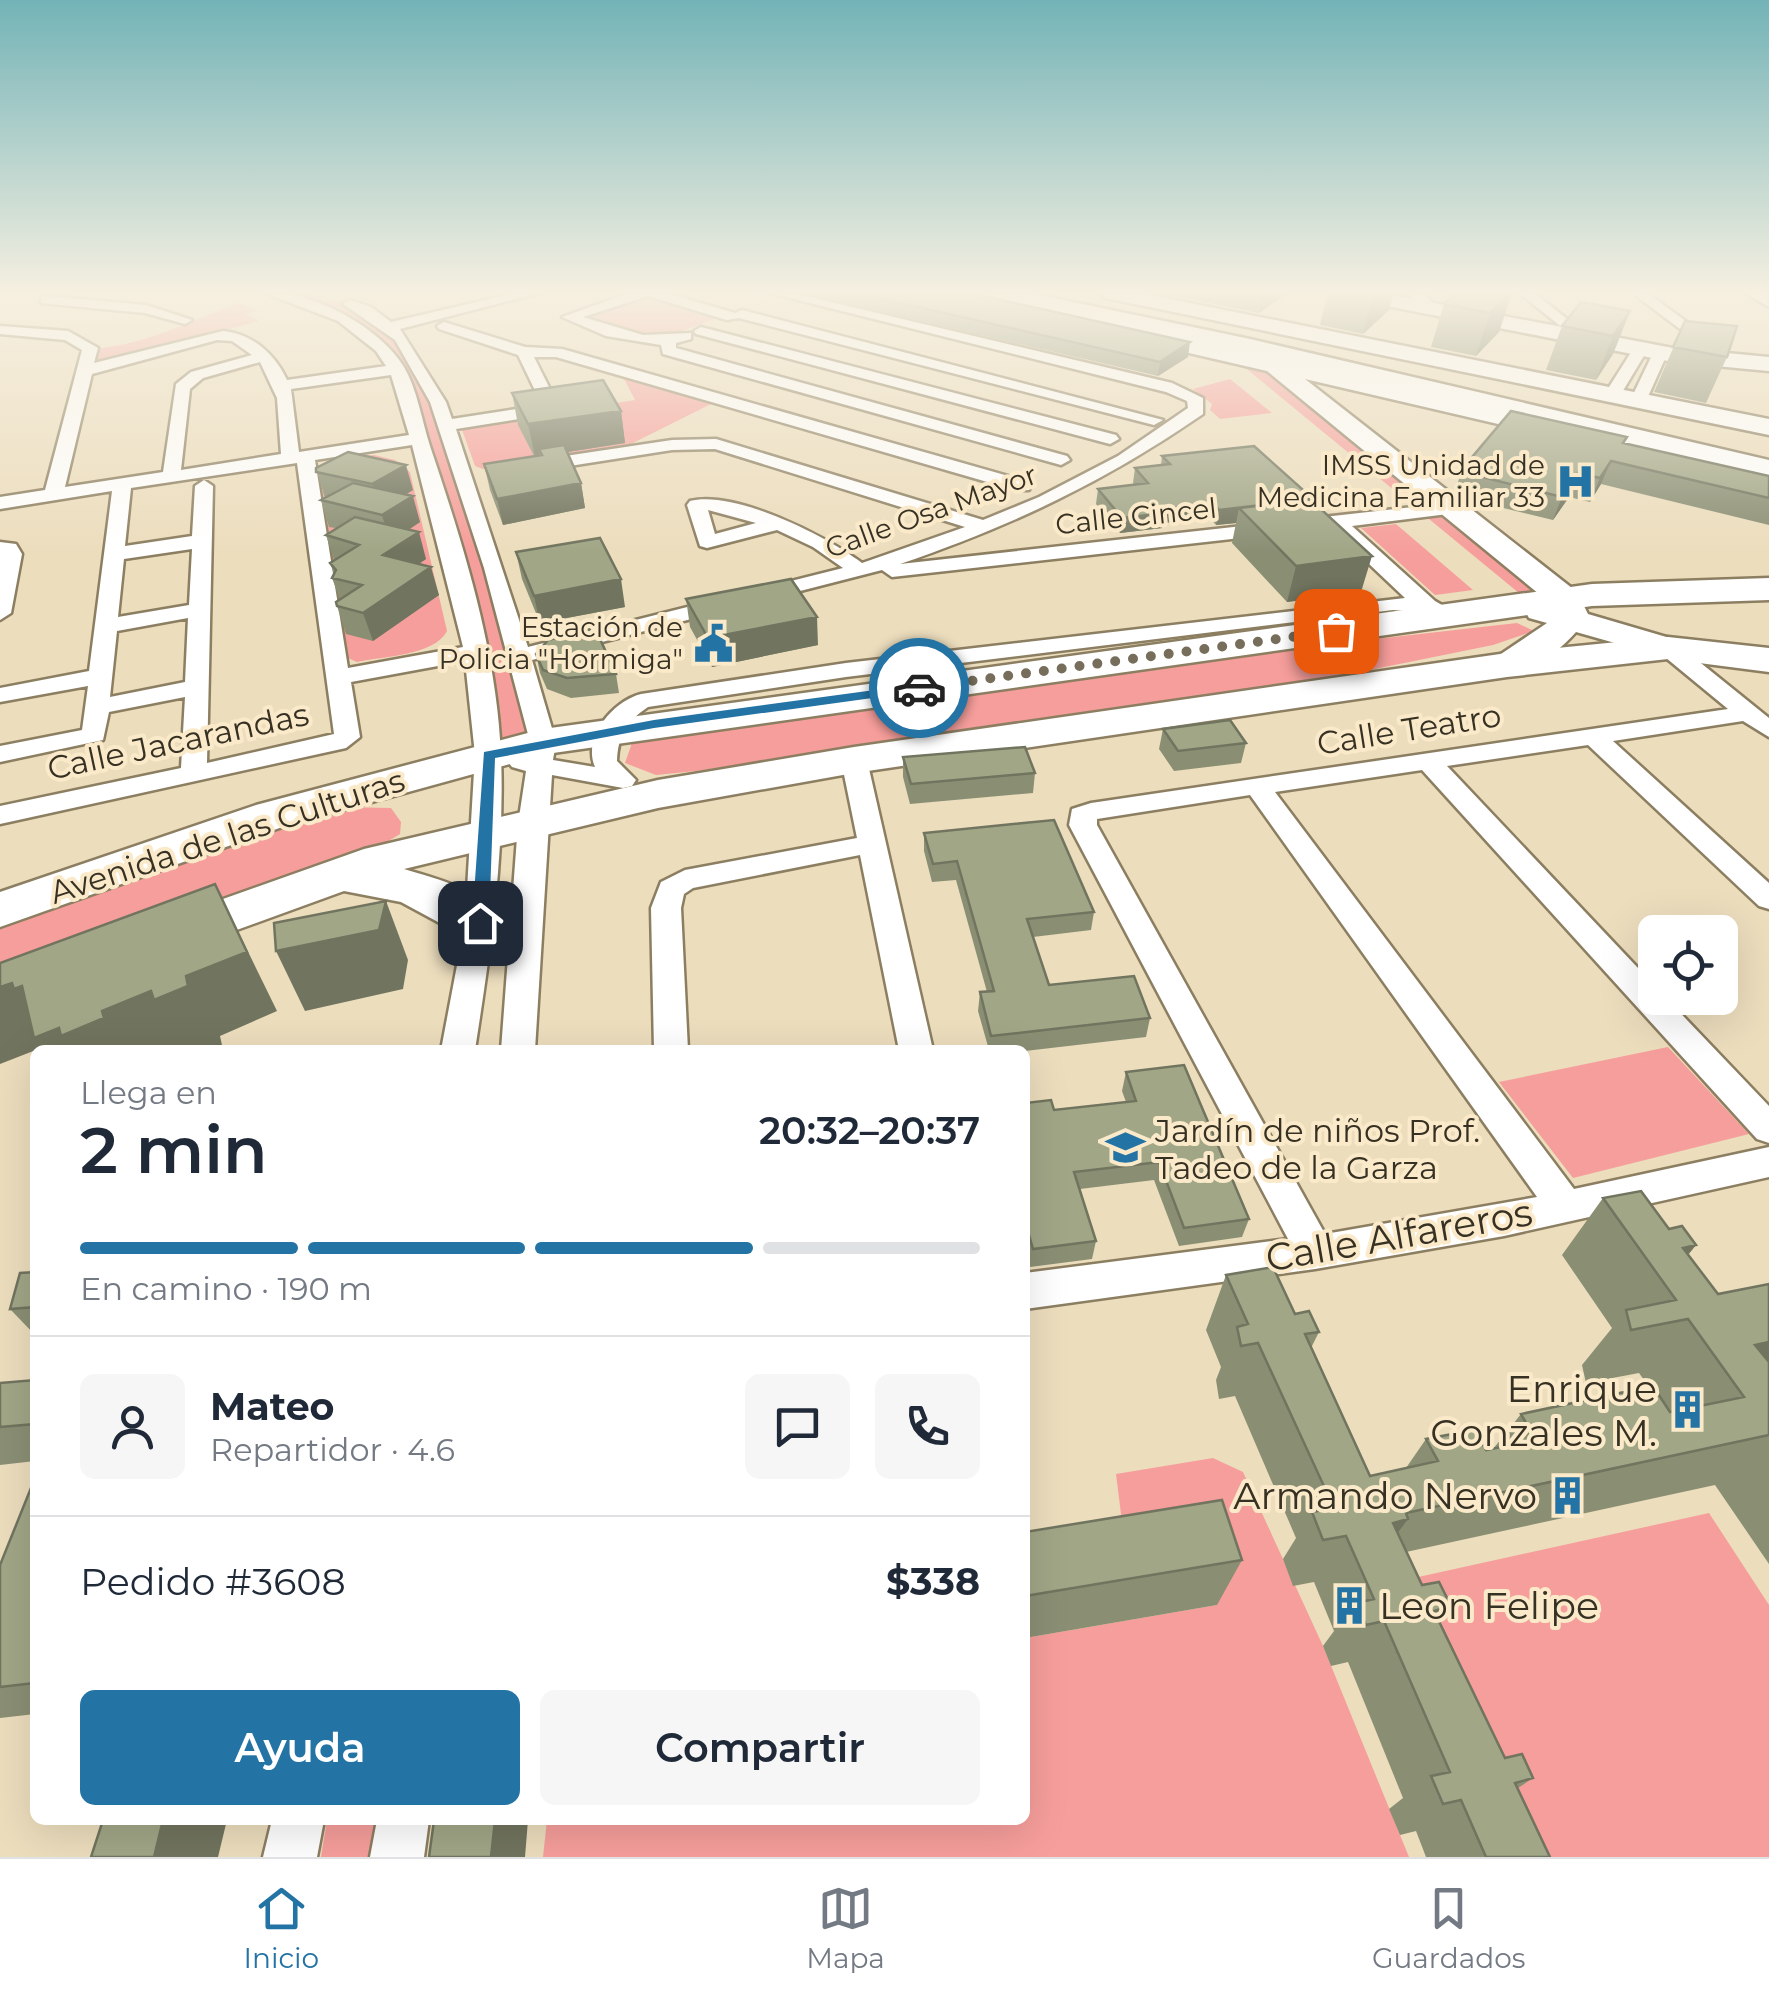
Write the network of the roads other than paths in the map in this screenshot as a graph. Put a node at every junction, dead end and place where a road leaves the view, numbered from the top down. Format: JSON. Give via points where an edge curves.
{"nodes":[{"id":1,"x":81,"y":379,"type":"edge"},
{"id":2,"x":192,"y":379,"type":"edge"},
{"id":3,"x":281,"y":379,"type":"edge"},
{"id":4,"x":307,"y":379,"type":"edge"},
{"id":5,"x":414,"y":379,"type":"edge"},
{"id":6,"x":431,"y":379,"type":"edge"},
{"id":7,"x":537,"y":379,"type":"edge"},
{"id":8,"x":649,"y":379,"type":"edge"},
{"id":9,"x":768,"y":379,"type":"edge"},
{"id":10,"x":867,"y":379,"type":"edge"},
{"id":11,"x":882,"y":379,"type":"edge"},
{"id":12,"x":991,"y":379,"type":"edge"},
{"id":13,"x":1133,"y":379,"type":"edge"},
{"id":14,"x":1264,"y":379,"type":"edge"},
{"id":15,"x":1286,"y":379,"type":"edge"},
{"id":16,"x":1329,"y":379,"type":"edge"},
{"id":17,"x":1404,"y":379,"type":"edge"},
{"id":18,"x":1532,"y":379,"type":"edge"},
{"id":19,"x":1626,"y":379,"type":"edge"},
{"id":20,"x":1643,"y":379,"type":"edge"},
{"id":21,"x":1012,"y":384,"type":"junction"},
{"id":22,"x":285,"y":385,"type":"junction"},
{"id":23,"x":1612,"y":395,"type":"junction"},
{"id":24,"x":834,"y":397,"type":"junction"},
{"id":25,"x":1514,"y":401,"type":"junction"},
{"id":26,"x":1638,"y":401,"type":"junction"},
{"id":27,"x":438,"y":402,"type":"junction"},
{"id":28,"x":978,"y":405,"type":"junction"},
{"id":29,"x":409,"y":406,"type":"junction"},
{"id":30,"x":789,"y":419,"type":"junction"},
{"id":31,"x":1154,"y":420,"type":"dead end"},
{"id":32,"x":446,"y":425,"type":"junction"},
{"id":33,"x":939,"y":427,"type":"junction"},
{"id":34,"x":1769,"y":428,"type":"edge"},
{"id":35,"x":1309,"y":430,"type":"dead end"},
{"id":36,"x":417,"y":439,"type":"junction"},
{"id":37,"x":1110,"y":440,"type":"dead end"},
{"id":38,"x":901,"y":450,"type":"junction"},
{"id":39,"x":1769,"y":450,"type":"edge"},
{"id":40,"x":297,"y":458,"type":"junction"},
{"id":41,"x":1060,"y":460,"type":"dead end"},
{"id":42,"x":520,"y":468,"type":"edge"},
{"id":43,"x":1769,"y":469,"type":"edge"},
{"id":44,"x":172,"y":478,"type":"junction"},
{"id":45,"x":1769,"y":482,"type":"edge"},
{"id":46,"x":122,"y":486,"type":"junction"},
{"id":47,"x":204,"y":486,"type":"dead end"},
{"id":48,"x":1022,"y":486,"type":"dead end"},
{"id":49,"x":1380,"y":490,"type":"dead end"},
{"id":50,"x":53,"y":496,"type":"junction"},
{"id":51,"x":0,"y":503,"type":"edge"},
{"id":52,"x":1408,"y":513,"type":"junction"},
{"id":53,"x":1336,"y":522,"type":"junction"},
{"id":54,"x":1442,"y":522,"type":"junction"},
{"id":55,"x":778,"y":524,"type":"dead end"},
{"id":56,"x":984,"y":527,"type":"junction"},
{"id":57,"x":202,"y":541,"type":"junction"},
{"id":58,"x":5,"y":548,"type":"edge"},
{"id":59,"x":114,"y":554,"type":"junction"},
{"id":60,"x":857,"y":569,"type":"junction"},
{"id":61,"x":829,"y":578,"type":"junction"},
{"id":62,"x":1490,"y":578,"type":"dead end"},
{"id":63,"x":1769,"y":589,"type":"edge"},
{"id":64,"x":1522,"y":604,"type":"junction"},
{"id":65,"x":200,"y":610,"type":"junction"},
{"id":66,"x":1567,"y":610,"type":"junction"},
{"id":67,"x":1438,"y":611,"type":"junction"},
{"id":68,"x":0,"y":613,"type":"edge"},
{"id":69,"x":106,"y":626,"type":"junction"},
{"id":70,"x":1769,"y":630,"type":"edge"},
{"id":71,"x":1668,"y":648,"type":"junction"},
{"id":72,"x":476,"y":652,"type":"junction"},
{"id":73,"x":521,"y":656,"type":"junction"},
{"id":74,"x":1769,"y":660,"type":"edge"},
{"id":75,"x":1507,"y":664,"type":"junction"},
{"id":76,"x":101,"y":676,"type":"junction"},
{"id":77,"x":336,"y":676,"type":"junction"},
{"id":78,"x":197,"y":688,"type":"junction"},
{"id":79,"x":0,"y":695,"type":"edge"},
{"id":80,"x":98,"y":706,"type":"junction"},
{"id":81,"x":1748,"y":714,"type":"junction"},
{"id":82,"x":1769,"y":730,"type":"edge"},
{"id":83,"x":608,"y":732,"type":"junction"},
{"id":84,"x":1591,"y":734,"type":"junction"},
{"id":85,"x":0,"y":754,"type":"edge"},
{"id":86,"x":541,"y":754,"type":"junction"},
{"id":87,"x":488,"y":755,"type":"junction"},
{"id":88,"x":854,"y":760,"type":"junction"},
{"id":89,"x":1427,"y":760,"type":"junction"},
{"id":90,"x":194,"y":772,"type":"junction"},
{"id":91,"x":1256,"y":785,"type":"junction"},
{"id":92,"x":638,"y":786,"type":"junction"},
{"id":93,"x":348,"y":796,"type":"junction"},
{"id":94,"x":0,"y":815,"type":"edge"},
{"id":95,"x":532,"y":824,"type":"junction"},
{"id":96,"x":482,"y":833,"type":"junction"},
{"id":97,"x":870,"y":844,"type":"junction"},
{"id":98,"x":360,"y":868,"type":"junction"},
{"id":99,"x":1769,"y":899,"type":"edge"},
{"id":100,"x":0,"y":910,"type":"edge"},
{"id":101,"x":480,"y":923,"type":"junction"},
{"id":102,"x":125,"y":952,"type":"edge"},
{"id":103,"x":459,"y":1045,"type":"edge"},
{"id":104,"x":518,"y":1045,"type":"edge"},
{"id":105,"x":671,"y":1045,"type":"edge"},
{"id":106,"x":915,"y":1045,"type":"edge"},
{"id":107,"x":1769,"y":1129,"type":"edge"},
{"id":108,"x":1769,"y":1162,"type":"edge"},
{"id":109,"x":1565,"y":1206,"type":"junction"},
{"id":110,"x":1315,"y":1252,"type":"junction"},
{"id":111,"x":1030,"y":1290,"type":"edge"},
{"id":112,"x":297,"y":1825,"type":"edge"},
{"id":113,"x":401,"y":1825,"type":"edge"},
{"id":114,"x":290,"y":1857,"type":"edge"},
{"id":115,"x":397,"y":1857,"type":"edge"}],
"edges":[{"from":1,"to":50,"type":"street"},
{"from":2,"to":44,"type":"street","via":[[182,386]]},
{"from":3,"to":22,"type":"street"},
{"from":4,"to":22,"type":"street"},
{"from":5,"to":29,"type":"street"},
{"from":6,"to":27,"type":"street"},
{"from":7,"to":32,"type":"street","via":[[552,409]]},
{"from":8,"to":30,"type":"street"},
{"from":9,"to":24,"type":"street"},
{"from":10,"to":24,"type":"street"},
{"from":11,"to":28,"type":"street"},
{"from":12,"to":21,"type":"street"},
{"from":13,"to":56,"type":"street","name":"Calle Osa Mayor","via":[[1198,401],[1194,412],[1098,474]]},
{"from":14,"to":35,"type":"street"},
{"from":15,"to":54,"type":"street"},
{"from":16,"to":45,"type":"street"},
{"from":17,"to":25,"type":"main road"},
{"from":18,"to":23,"type":"street"},
{"from":19,"to":23,"type":"street"},
{"from":20,"to":26,"type":"street"},
{"from":21,"to":28,"type":"street"},
{"from":21,"to":31,"type":"street"},
{"from":22,"to":40,"type":"street"},
{"from":23,"to":26,"type":"street"},
{"from":24,"to":30,"type":"street"},
{"from":24,"to":33,"type":"street"},
{"from":25,"to":39,"type":"main road"},
{"from":25,"to":43,"type":"main road"},
{"from":26,"to":34,"type":"street"},
{"from":27,"to":29,"type":"street"},
{"from":27,"to":32,"type":"street"},
{"from":28,"to":33,"type":"street"},
{"from":28,"to":37,"type":"street"},
{"from":29,"to":36,"type":"street"},
{"from":30,"to":38,"type":"street"},
{"from":32,"to":73,"type":"street","via":[[473,475]]},
{"from":33,"to":38,"type":"street"},
{"from":33,"to":41,"type":"street"},
{"from":36,"to":40,"type":"street"},
{"from":36,"to":72,"type":"street"},
{"from":38,"to":48,"type":"street"},
{"from":40,"to":44,"type":"street"},
{"from":40,"to":77,"type":"street"},
{"from":42,"to":56,"type":"street","via":[[716,444]]},
{"from":44,"to":46,"type":"street"},
{"from":46,"to":50,"type":"street"},
{"from":46,"to":59,"type":"street"},
{"from":47,"to":57,"type":"street"},
{"from":49,"to":52,"type":"street"},
{"from":50,"to":51,"type":"street"},
{"from":52,"to":53,"type":"street","name":"Calle Cincel"},
{"from":52,"to":54,"type":"street"},
{"from":53,"to":61,"type":"street","name":"Calle Cincel"},
{"from":53,"to":67,"type":"street"},
{"from":54,"to":66,"type":"street"},
{"from":55,"to":60,"type":"street","via":[[818,538]]},
{"from":56,"to":60,"type":"street","name":"Calle Osa Mayor"},
{"from":57,"to":59,"type":"street"},
{"from":57,"to":65,"type":"street"},
{"from":58,"to":68,"type":"street","via":[[12,554]]},
{"from":59,"to":69,"type":"street"},
{"from":60,"to":61,"type":"street","name":"Calle Osa Mayor"},
{"from":61,"to":73,"type":"street","name":"Calle Osa Mayor"},
{"from":62,"to":64,"type":"street"},
{"from":63,"to":66,"type":"main road","name":"Avenida de las Culturas"},
{"from":64,"to":66,"type":"main road","name":"Avenida de las Culturas"},
{"from":64,"to":67,"type":"main road","name":"Avenida de las Culturas"},
{"from":65,"to":69,"type":"street"},
{"from":65,"to":78,"type":"street"},
{"from":66,"to":71,"type":"street","name":"Avenida de las Culturas"},
{"from":66,"to":75,"type":"street","via":[[1548,643]]},
{"from":67,"to":83,"type":"main road","name":"Avenida de las Culturas"},
{"from":69,"to":76,"type":"street"},
{"from":70,"to":71,"type":"main road"},
{"from":71,"to":74,"type":"main road","name":"Avenida de las Culturas"},
{"from":71,"to":75,"type":"main road","name":"Avenida de las Culturas"},
{"from":71,"to":81,"type":"street"},
{"from":72,"to":77,"type":"street","name":"Calle Jacarandas"},
{"from":72,"to":87,"type":"street"},
{"from":73,"to":86,"type":"street"},
{"from":75,"to":88,"type":"main road","name":"Avenida de las Culturas"},
{"from":76,"to":79,"type":"street"},
{"from":76,"to":80,"type":"street"},
{"from":77,"to":90,"type":"street","name":"Calle Jacarandas","via":[[347,738]]},
{"from":78,"to":80,"type":"street"},
{"from":78,"to":90,"type":"street"},
{"from":80,"to":85,"type":"street","via":[[94,735]]},
{"from":81,"to":82,"type":"street"},
{"from":81,"to":84,"type":"street","name":"Calle Teatro"},
{"from":83,"to":86,"type":"main road","name":"Avenida de las Culturas"},
{"from":83,"to":92,"type":"street","via":[[604,762]]},
{"from":84,"to":89,"type":"street","name":"Calle Teatro"},
{"from":84,"to":99,"type":"street"},
{"from":86,"to":87,"type":"main road","name":"Avenida de las Culturas"},
{"from":86,"to":92,"type":"street"},
{"from":86,"to":95,"type":"street"},
{"from":87,"to":93,"type":"main road","name":"Avenida de las Culturas"},
{"from":87,"to":96,"type":"street"},
{"from":88,"to":92,"type":"main road","name":"Avenida de las Culturas"},
{"from":88,"to":97,"type":"street"},
{"from":89,"to":91,"type":"street","name":"Calle Teatro"},
{"from":89,"to":107,"type":"street"},
{"from":90,"to":94,"type":"street","name":"Calle Jacarandas"},
{"from":91,"to":109,"type":"street"},
{"from":91,"to":110,"type":"street","name":"Calle Teatro","via":[[1091,810],[1082,816],[1083,826]]},
{"from":92,"to":95,"type":"main road","name":"Avenida de las Culturas"},
{"from":93,"to":98,"type":"main road","via":[[380,800],[404,815],[402,840]]},
{"from":93,"to":100,"type":"main road","name":"Avenida de las Culturas","via":[[272,815]]},
{"from":95,"to":96,"type":"main road","name":"Avenida de las Culturas"},
{"from":95,"to":104,"type":"street"},
{"from":96,"to":98,"type":"main road","name":"Avenida de las Culturas"},
{"from":96,"to":101,"type":"street"},
{"from":97,"to":105,"type":"street","via":[[685,880],[670,889]]},
{"from":97,"to":106,"type":"street"},
{"from":98,"to":101,"type":"main road","via":[[448,900]]},
{"from":98,"to":102,"type":"main road","name":"Avenida de las Culturas"},
{"from":101,"to":103,"type":"street"},
{"from":108,"to":109,"type":"street","name":"Calle Alfareros"},
{"from":109,"to":110,"type":"street","name":"Calle Alfareros"},
{"from":110,"to":111,"type":"street","name":"Calle Alfareros"},
{"from":112,"to":114,"type":"street"},
{"from":113,"to":115,"type":"street"}]}
